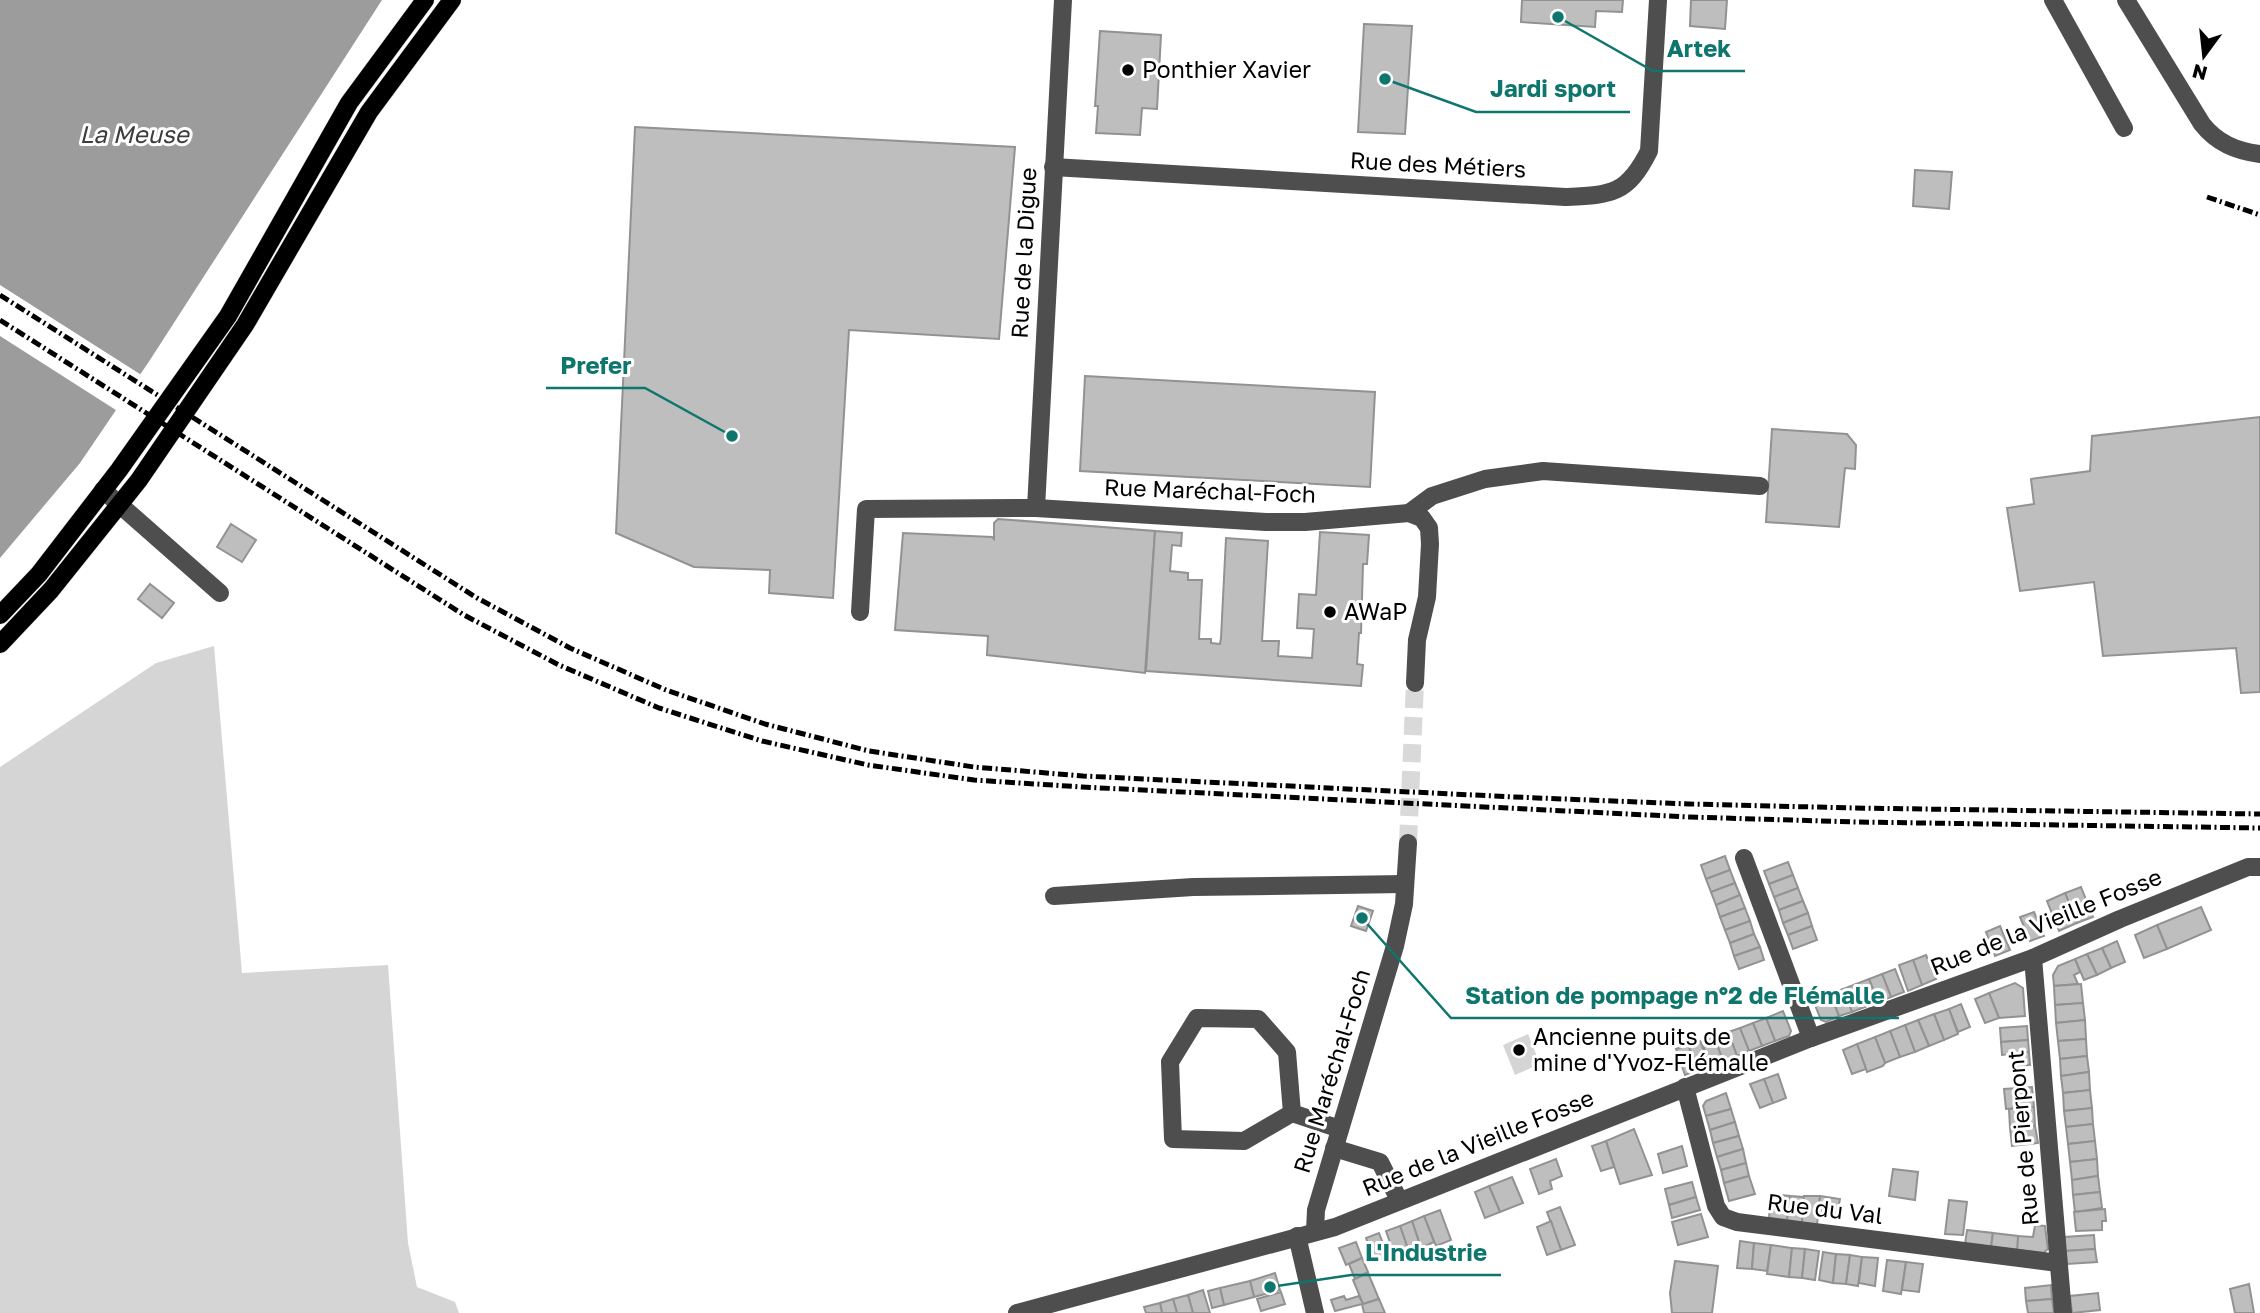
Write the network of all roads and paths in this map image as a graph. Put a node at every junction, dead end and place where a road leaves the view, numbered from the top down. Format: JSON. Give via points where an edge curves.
{"nodes":[{"id":1,"x":425,"y":0,"type":"edge"},
{"id":2,"x":452,"y":0,"type":"edge"},
{"id":3,"x":1063,"y":0,"type":"edge"},
{"id":4,"x":1658,"y":0,"type":"edge"},
{"id":5,"x":2053,"y":0,"type":"edge"},
{"id":6,"x":2126,"y":0,"type":"edge"},
{"id":7,"x":2124,"y":128,"type":"dead end"},
{"id":8,"x":2260,"y":154,"type":"edge"},
{"id":9,"x":1053,"y":167,"type":"junction"},
{"id":10,"x":1760,"y":486,"type":"dead end"},
{"id":11,"x":103,"y":491,"type":"junction"},
{"id":12,"x":119,"y":505,"type":"junction"},
{"id":13,"x":1035,"y":508,"type":"junction"},
{"id":14,"x":1409,"y":513,"type":"junction"},
{"id":15,"x":220,"y":593,"type":"dead end"},
{"id":16,"x":860,"y":612,"type":"dead end"},
{"id":17,"x":0,"y":615,"type":"edge"},
{"id":18,"x":0,"y":644,"type":"edge"},
{"id":19,"x":1415,"y":683,"type":"tunnel mouth"},
{"id":20,"x":1408,"y":843,"type":"tunnel mouth"},
{"id":21,"x":1744,"y":858,"type":"dead end"},
{"id":22,"x":2260,"y":867,"type":"edge"},
{"id":23,"x":1405,"y":884,"type":"junction"},
{"id":24,"x":1054,"y":896,"type":"dead end"},
{"id":25,"x":2033,"y":958,"type":"junction"},
{"id":26,"x":1811,"y":1038,"type":"junction"},
{"id":27,"x":1685,"y":1087,"type":"junction"},
{"id":28,"x":1292,"y":1113,"type":"junction"},
{"id":29,"x":1340,"y":1129,"type":"junction"},
{"id":30,"x":1334,"y":1148,"type":"junction"},
{"id":31,"x":1399,"y":1200,"type":"junction"},
{"id":32,"x":1315,"y":1231,"type":"junction"},
{"id":33,"x":1297,"y":1236,"type":"junction"},
{"id":34,"x":2057,"y":1263,"type":"junction"},
{"id":35,"x":1017,"y":1313,"type":"edge"},
{"id":36,"x":1315,"y":1313,"type":"edge"},
{"id":37,"x":2063,"y":1313,"type":"edge"}],
"edges":[{"from":1,"to":11,"type":"main road","via":[[349,103],[228,316]]},
{"from":2,"to":12,"type":"main road","via":[[369,112],[245,325]]},
{"from":3,"to":9,"type":"street","name":"Rue de la Digue"},
{"from":4,"to":9,"type":"street","name":"Rue des Métiers","via":[[1649,150],[1638,172],[1605,195],[1564,197]]},
{"from":5,"to":7,"type":"street"},
{"from":6,"to":8,"type":"street","via":[[2206,130],[2226,145]]},
{"from":9,"to":13,"type":"street","name":"Rue de la Digue"},
{"from":10,"to":14,"type":"street","via":[[1544,471],[1485,479],[1432,496]]},
{"from":11,"to":12,"type":"street"},
{"from":11,"to":17,"type":"main road","via":[[39,574]]},
{"from":12,"to":15,"type":"street"},
{"from":12,"to":18,"type":"main road","via":[[51,590]]},
{"from":13,"to":14,"type":"street","name":"Rue Maréchal-Foch","via":[[1266,522]]},
{"from":13,"to":16,"type":"street","name":"Rue Maréchal-Foch","via":[[866,509]]},
{"from":14,"to":19,"type":"street","via":[[1422,518],[1429,528],[1430,544]]},
{"from":20,"to":23,"type":"street","name":"Rue Maréchal-Foch"},
{"from":21,"to":26,"type":"street"},
{"from":22,"to":25,"type":"street","name":"Rue de la Vieille Fosse","via":[[2248,867]]},
{"from":23,"to":24,"type":"street","via":[[1193,887]]},
{"from":23,"to":29,"type":"street","name":"Rue Maréchal-Foch","via":[[1395,946]]},
{"from":25,"to":26,"type":"street","name":"Rue de la Vieille Fosse"},
{"from":25,"to":34,"type":"street","name":"Rue de Pierpont"},
{"from":26,"to":27,"type":"street","name":"Rue de la Vieille Fosse"},
{"from":27,"to":31,"type":"street","name":"Rue de la Vieille Fosse"},
{"from":27,"to":34,"type":"street","name":"Rue du Val","via":[[1716,1206],[1723,1217]]},
{"from":28,"to":28,"type":"street","via":[[1244,1141],[1173,1139],[1170,1062],[1197,1018],[1258,1019],[1287,1052]]},
{"from":28,"to":29,"type":"street"},
{"from":29,"to":30,"type":"street","name":"Rue Maréchal-Foch"},
{"from":30,"to":31,"type":"street","via":[[1380,1161]]},
{"from":30,"to":32,"type":"street","name":"Rue Maréchal-Foch","via":[[1316,1210]]},
{"from":31,"to":32,"type":"street","name":"Rue de la Vieille Fosse"},
{"from":32,"to":33,"type":"street","name":"Rue de la Vieille Fosse"},
{"from":33,"to":35,"type":"street","name":"Rue de la Vieille Fosse"},
{"from":33,"to":36,"type":"street"},
{"from":34,"to":37,"type":"street","name":"Rue de Pierpont"}]}
